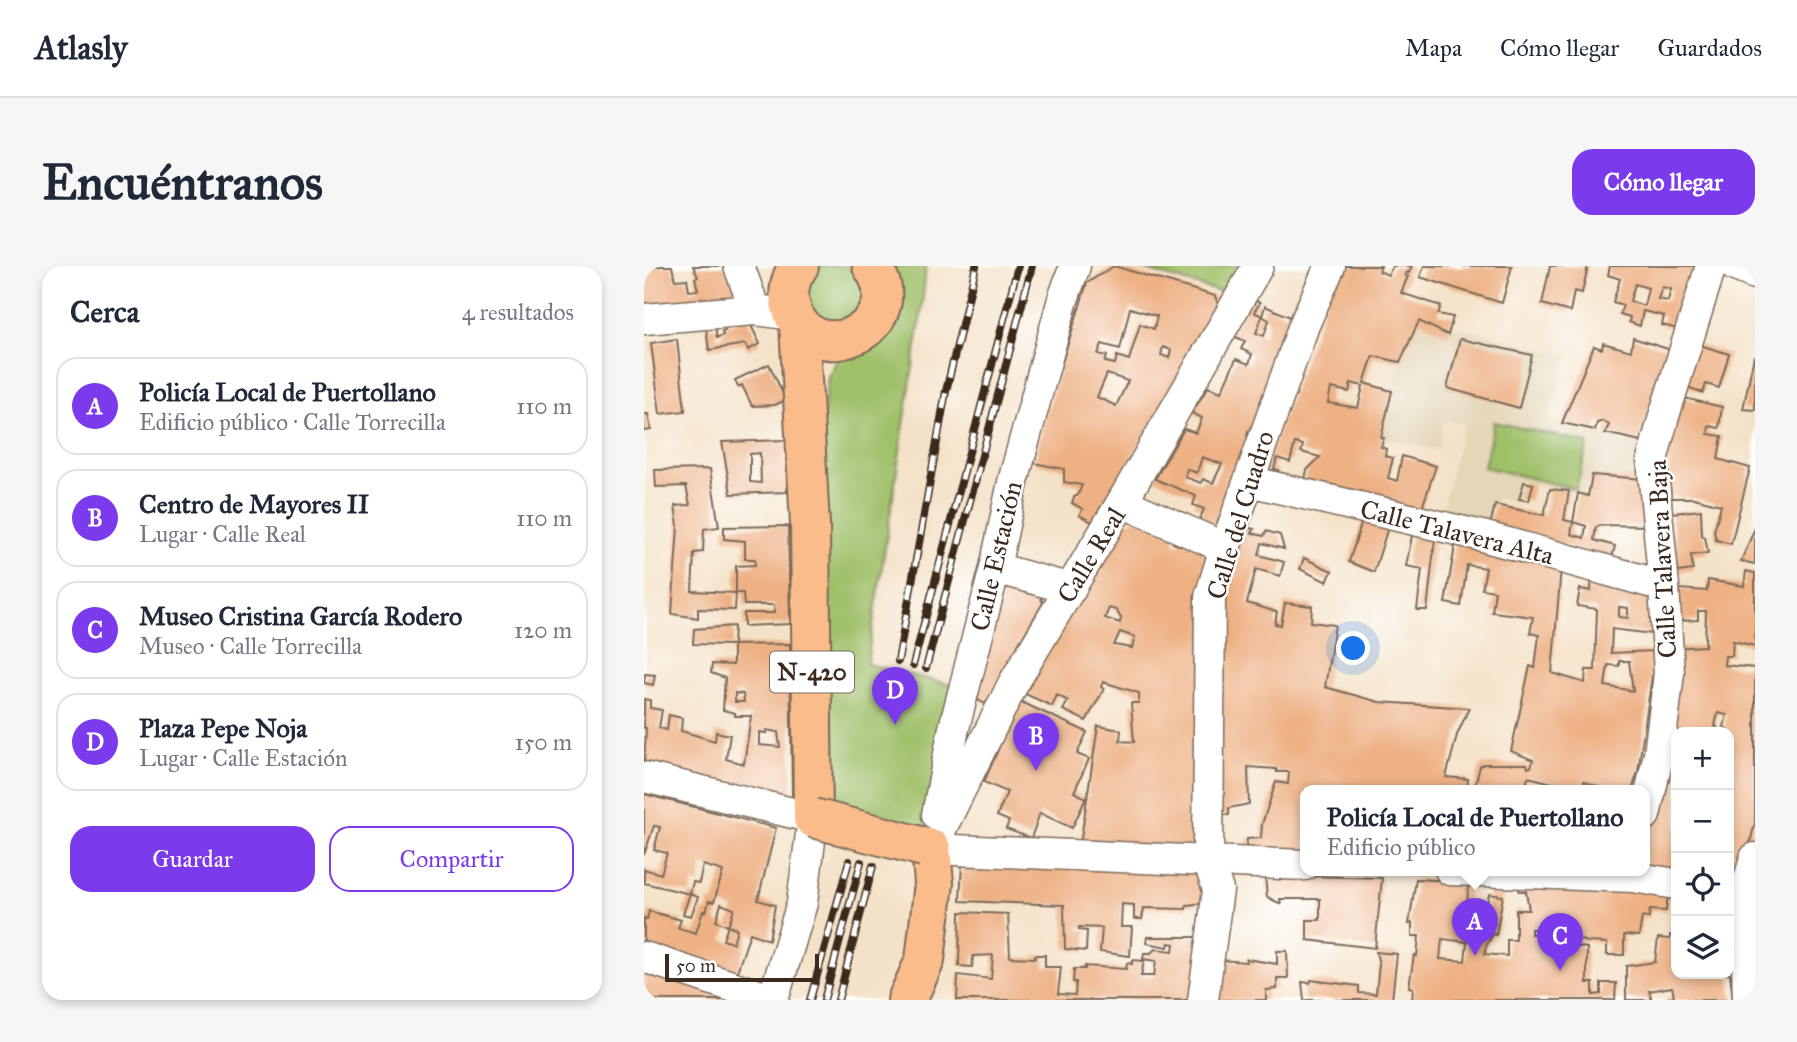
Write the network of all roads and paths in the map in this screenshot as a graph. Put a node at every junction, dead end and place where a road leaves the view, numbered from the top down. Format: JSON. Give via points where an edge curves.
{"nodes":[{"id":1,"x":740,"y":266,"type":"edge"},
{"id":2,"x":800,"y":266,"type":"edge"},
{"id":3,"x":872,"y":266,"type":"edge"},
{"id":4,"x":1075,"y":266,"type":"edge"},
{"id":5,"x":1258,"y":266,"type":"edge"},
{"id":6,"x":1331,"y":266,"type":"edge"},
{"id":7,"x":1711,"y":266,"type":"edge"},
{"id":8,"x":1734,"y":266,"type":"edge"},
{"id":9,"x":1755,"y":274,"type":"edge"},
{"id":10,"x":755,"y":310,"type":"junction"},
{"id":11,"x":644,"y":319,"type":"edge"},
{"id":12,"x":797,"y":320,"type":"junction"},
{"id":13,"x":850,"y":338,"type":"junction"},
{"id":14,"x":1249,"y":481,"type":"junction"},
{"id":15,"x":1122,"y":502,"type":"junction"},
{"id":16,"x":810,"y":525,"type":"junction"},
{"id":17,"x":1225,"y":548,"type":"junction"},
{"id":18,"x":995,"y":568,"type":"junction"},
{"id":19,"x":1664,"y":586,"type":"junction"},
{"id":20,"x":1071,"y":589,"type":"junction"},
{"id":21,"x":954,"y":728,"type":"junction"},
{"id":22,"x":987,"y":738,"type":"junction"},
{"id":23,"x":644,"y":777,"type":"edge"},
{"id":24,"x":1650,"y":793,"type":"edge"},
{"id":25,"x":813,"y":818,"type":"junction"},
{"id":26,"x":928,"y":848,"type":"junction"},
{"id":27,"x":1755,"y":858,"type":"edge"},
{"id":28,"x":1208,"y":860,"type":"junction"},
{"id":29,"x":1300,"y":865,"type":"edge"},
{"id":30,"x":1642,"y":876,"type":"edge"},
{"id":31,"x":1671,"y":883,"type":"edge"},
{"id":32,"x":1737,"y":893,"type":"edge"},
{"id":33,"x":644,"y":957,"type":"edge"},
{"id":34,"x":925,"y":960,"type":"junction"},
{"id":35,"x":773,"y":1000,"type":"edge"},
{"id":36,"x":907,"y":1000,"type":"edge"},
{"id":37,"x":928,"y":1000,"type":"edge"},
{"id":38,"x":1203,"y":1000,"type":"edge"},
{"id":39,"x":1748,"y":1000,"type":"edge"}],
"edges":[{"from":1,"to":10,"type":"street"},
{"from":2,"to":12,"type":"highway","number":"N-420","via":[[790,284],[789,300]]},
{"from":3,"to":13,"type":"highway","number":"N-420","via":[[881,286],[879,312],[862,332]]},
{"from":4,"to":18,"type":"street","name":"Calle Estación","via":[[1013,482]]},
{"from":5,"to":15,"type":"street","name":"Calle Real"},
{"from":6,"to":14,"type":"street","name":"Calle del Cuadro","via":[[1304,325]]},
{"from":7,"to":19,"type":"street","name":"Calle Talavera Baja","via":[[1652,460]]},
{"from":8,"to":9,"type":"street"},
{"from":10,"to":11,"type":"street"},
{"from":10,"to":12,"type":"street"},
{"from":12,"to":13,"type":"highway","via":[[814,336],[832,341]]},
{"from":12,"to":16,"type":"highway","number":"N-420"},
{"from":13,"to":16,"type":"highway","number":"N-420","via":[[828,376]]},
{"from":14,"to":17,"type":"street","name":"Calle del Cuadro"},
{"from":14,"to":19,"type":"street","name":"Calle Talavera Alta","via":[[1482,536]]},
{"from":15,"to":17,"type":"street"},
{"from":15,"to":20,"type":"street","name":"Calle Real"},
{"from":16,"to":25,"type":"highway","number":"N-420"},
{"from":17,"to":28,"type":"street","name":"Calle del Cuadro","via":[[1210,597]]},
{"from":18,"to":20,"type":"street"},
{"from":18,"to":21,"type":"street","name":"Calle Estación"},
{"from":19,"to":24,"type":"street","name":"Calle Talavera Baja","via":[[1669,673]]},
{"from":20,"to":22,"type":"street","name":"Calle Real","via":[[1013,684]]},
{"from":21,"to":22,"type":"street","via":[[968,737]]},
{"from":21,"to":26,"type":"street","name":"Calle Estación"},
{"from":22,"to":26,"type":"street","name":"Calle Real"},
{"from":23,"to":25,"type":"street"},
{"from":25,"to":26,"type":"highway","bridge":true},
{"from":25,"to":35,"type":"street","via":[[802,903]]},
{"from":26,"to":28,"type":"street"},
{"from":26,"to":34,"type":"highway","via":[[934,883]]},
{"from":27,"to":32,"type":"street"},
{"from":28,"to":29,"type":"street"},
{"from":28,"to":38,"type":"street","name":"Calle del Cuadro","via":[[1218,890]]},
{"from":30,"to":31,"type":"street"},
{"from":32,"to":39,"type":"street"},
{"from":33,"to":35,"type":"street"},
{"from":34,"to":36,"type":"highway"},
{"from":34,"to":37,"type":"street"}]}
